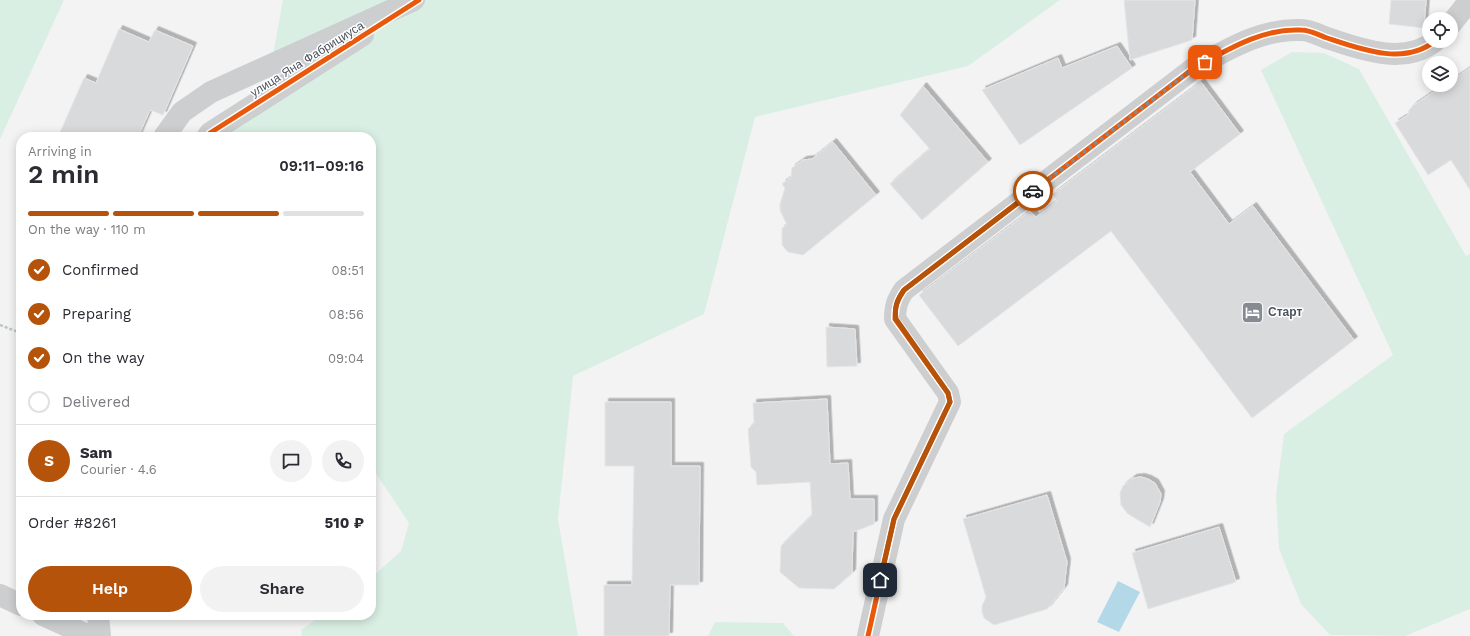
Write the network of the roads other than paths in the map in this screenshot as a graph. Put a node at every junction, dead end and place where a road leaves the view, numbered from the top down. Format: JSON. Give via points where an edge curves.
{"nodes":[{"id":1,"x":414,"y":0,"type":"edge"},
{"id":2,"x":419,"y":0,"type":"edge"},
{"id":3,"x":1470,"y":0,"type":"edge"},
{"id":4,"x":1458,"y":15,"type":"edge"},
{"id":5,"x":1422,"y":48,"type":"edge"},
{"id":6,"x":168,"y":132,"type":"edge"},
{"id":7,"x":212,"y":132,"type":"edge"},
{"id":8,"x":0,"y":595,"type":"edge"},
{"id":9,"x":16,"y":603,"type":"edge"},
{"id":10,"x":54,"y":620,"type":"edge"},
{"id":11,"x":98,"y":620,"type":"edge"},
{"id":12,"x":89,"y":636,"type":"edge"},
{"id":13,"x":100,"y":636,"type":"edge"},
{"id":14,"x":868,"y":636,"type":"edge"}],
"edges":[{"from":1,"to":6,"type":"street","via":[[211,92],[182,112]]},
{"from":2,"to":7,"type":"street","name":"улица Яна Фабрициуса"},
{"from":3,"to":4,"type":"street"},
{"from":5,"to":14,"type":"street","via":[[1391,55],[1348,45],[1303,30],[1276,31],[1238,44],[1194,68],[904,290],[897,300],[896,319],[948,393],[950,402],[894,519]]},
{"from":8,"to":9,"type":"street"},
{"from":10,"to":12,"type":"street"},
{"from":11,"to":13,"type":"street"}]}
